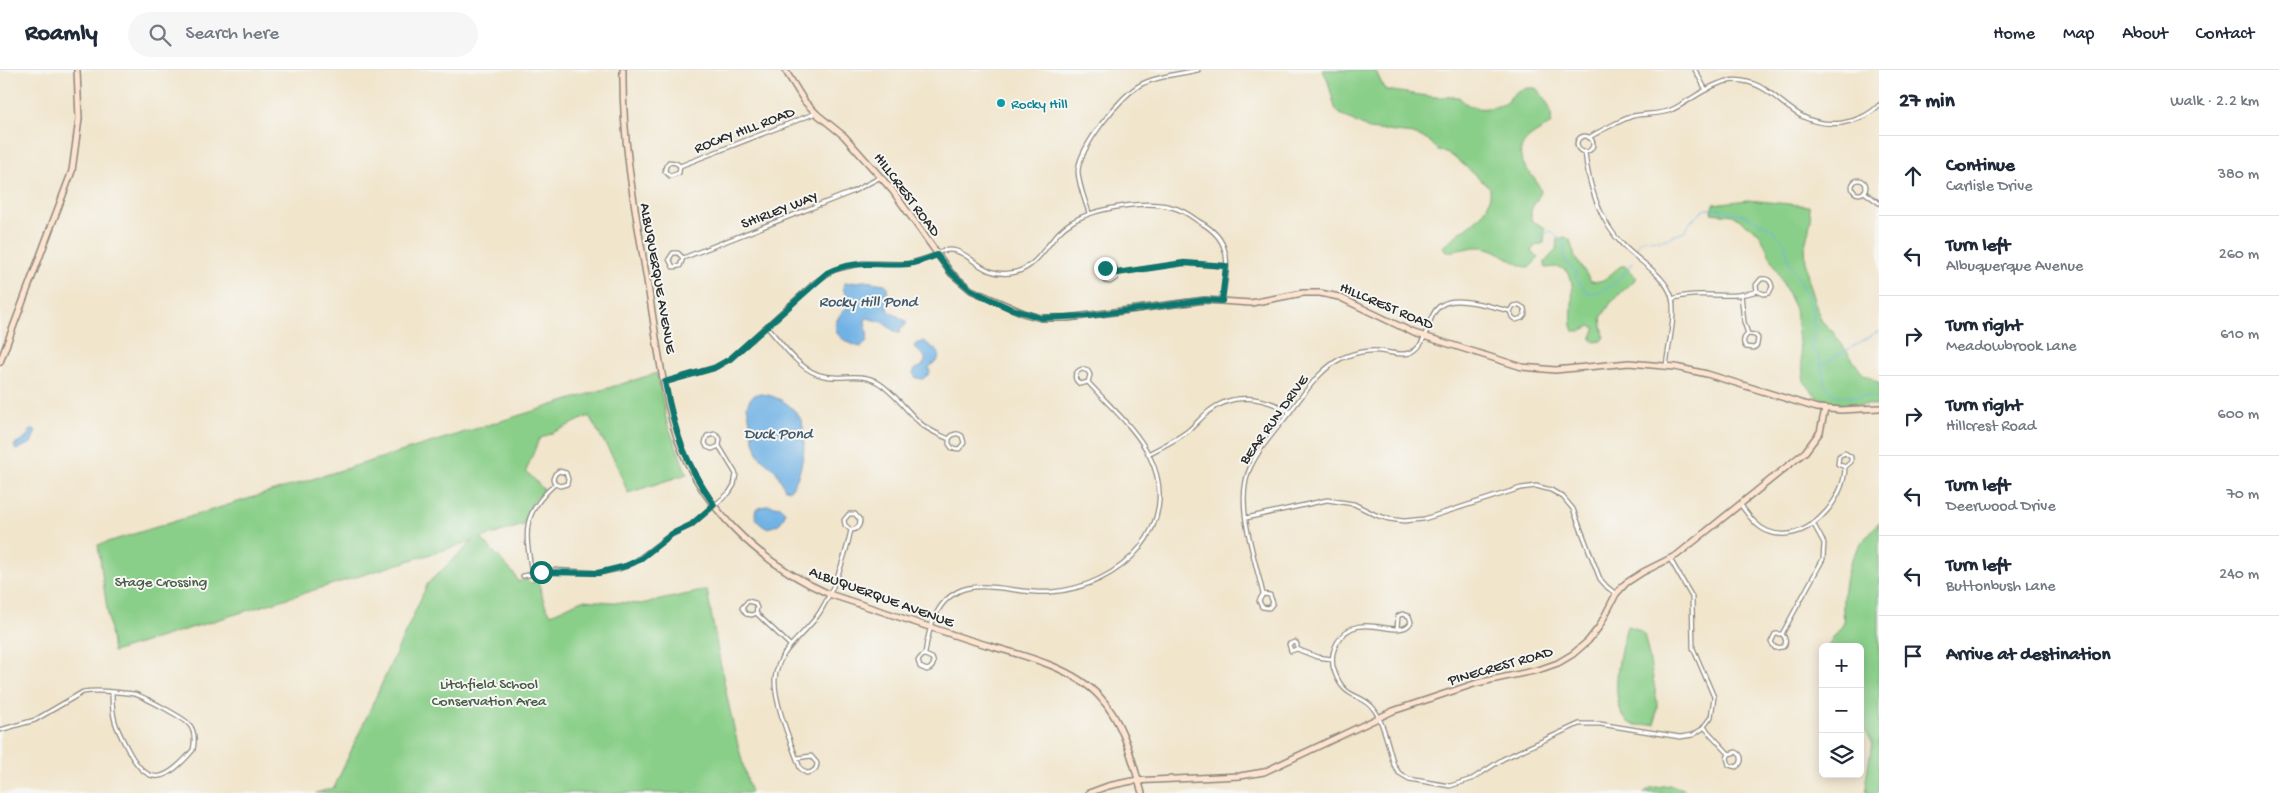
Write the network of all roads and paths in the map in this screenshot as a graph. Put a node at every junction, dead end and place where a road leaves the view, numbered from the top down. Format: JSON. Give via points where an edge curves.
{"nodes":[{"id":1,"x":77,"y":70,"type":"edge"},
{"id":2,"x":623,"y":70,"type":"edge"},
{"id":3,"x":785,"y":70,"type":"edge"},
{"id":4,"x":1198,"y":70,"type":"edge"},
{"id":5,"x":1695,"y":70,"type":"edge"},
{"id":6,"x":1706,"y":90,"type":"junction"},
{"id":7,"x":1879,"y":105,"type":"edge"},
{"id":8,"x":816,"y":113,"type":"junction"},
{"id":9,"x":1589,"y":138,"type":"junction"},
{"id":10,"x":1584,"y":152,"type":"junction"},
{"id":11,"x":680,"y":166,"type":"junction"},
{"id":12,"x":881,"y":177,"type":"junction"},
{"id":13,"x":1864,"y":192,"type":"junction"},
{"id":14,"x":1879,"y":203,"type":"edge"},
{"id":15,"x":1089,"y":213,"type":"junction"},
{"id":16,"x":936,"y":254,"type":"junction"},
{"id":17,"x":683,"y":258,"type":"junction"},
{"id":18,"x":1226,"y":266,"type":"junction"},
{"id":19,"x":1117,"y":273,"type":"junction"},
{"id":20,"x":1757,"y":291,"type":"junction"},
{"id":21,"x":1741,"y":294,"type":"junction"},
{"id":22,"x":1672,"y":299,"type":"junction"},
{"id":23,"x":1222,"y":301,"type":"junction"},
{"id":24,"x":1510,"y":311,"type":"junction"},
{"id":25,"x":767,"y":327,"type":"junction"},
{"id":26,"x":1748,"y":334,"type":"junction"},
{"id":27,"x":1424,"y":336,"type":"junction"},
{"id":28,"x":0,"y":362,"type":"edge"},
{"id":29,"x":1666,"y":366,"type":"junction"},
{"id":30,"x":665,"y":382,"type":"junction"},
{"id":31,"x":1088,"y":382,"type":"junction"},
{"id":32,"x":1879,"y":408,"type":"edge"},
{"id":33,"x":1825,"y":409,"type":"junction"},
{"id":34,"x":1290,"y":412,"type":"junction"},
{"id":35,"x":949,"y":439,"type":"junction"},
{"id":36,"x":719,"y":446,"type":"junction"},
{"id":37,"x":1148,"y":454,"type":"junction"},
{"id":38,"x":1845,"y":467,"type":"junction"},
{"id":39,"x":555,"y":484,"type":"junction"},
{"id":40,"x":1740,"y":504,"type":"junction"},
{"id":41,"x":714,"y":505,"type":"junction"},
{"id":42,"x":1246,"y":518,"type":"junction"},
{"id":43,"x":1812,"y":523,"type":"junction"},
{"id":44,"x":850,"y":530,"type":"junction"},
{"id":45,"x":1670,"y":559,"type":"junction"},
{"id":46,"x":532,"y":574,"type":"junction"},
{"id":47,"x":523,"y":576,"type":"dead end"},
{"id":48,"x":829,"y":594,"type":"junction"},
{"id":49,"x":1263,"y":594,"type":"junction"},
{"id":50,"x":1616,"y":594,"type":"junction"},
{"id":51,"x":756,"y":613,"type":"junction"},
{"id":52,"x":930,"y":627,"type":"junction"},
{"id":53,"x":1398,"y":629,"type":"junction"},
{"id":54,"x":1782,"y":634,"type":"junction"},
{"id":55,"x":790,"y":645,"type":"junction"},
{"id":56,"x":1298,"y":649,"type":"dead end"},
{"id":57,"x":925,"y":654,"type":"junction"},
{"id":58,"x":1332,"y":658,"type":"junction"},
{"id":59,"x":112,"y":693,"type":"junction"},
{"id":60,"x":1378,"y":718,"type":"junction"},
{"id":61,"x":1704,"y":728,"type":"junction"},
{"id":62,"x":0,"y":730,"type":"edge"},
{"id":63,"x":1729,"y":754,"type":"junction"},
{"id":64,"x":797,"y":758,"type":"junction"},
{"id":65,"x":1138,"y":781,"type":"junction"},
{"id":66,"x":1088,"y":793,"type":"edge"},
{"id":67,"x":1142,"y":793,"type":"edge"}],
"edges":[{"from":1,"to":28,"type":"street","via":[[79,119],[72,171]]},
{"from":2,"to":30,"type":"street","name":"ALBUQUERQUE AVENUE","via":[[634,204]]},
{"from":3,"to":8,"type":"street","name":"HILLCREST ROAD","via":[[797,92]]},
{"from":4,"to":15,"type":"street","via":[[1150,80],[1136,87],[1086,146],[1078,173]]},
{"from":5,"to":6,"type":"street"},
{"from":6,"to":7,"type":"street","via":[[1727,81],[1748,82],[1800,116],[1829,124],[1857,119]]},
{"from":6,"to":9,"type":"street","via":[[1670,110],[1628,117]]},
{"from":8,"to":11,"type":"street","name":"ROCKY HILL ROAD"},
{"from":8,"to":12,"type":"street","name":"HILLCREST ROAD","via":[[844,136]]},
{"from":9,"to":10,"type":"street","via":[[1592,145],[1589,151]]},
{"from":9,"to":10,"type":"street","via":[[1582,137],[1578,141],[1578,148]]},
{"from":10,"to":22,"type":"street","via":[[1591,183],[1610,229],[1627,250],[1663,282]]},
{"from":11,"to":11,"type":"street","name":"ROCKY HILL ROAD","via":[[669,162],[666,173],[672,177],[677,175]]},
{"from":12,"to":16,"type":"street","name":"HILLCREST ROAD"},
{"from":12,"to":17,"type":"street","name":"SHIRLEY WAY","via":[[852,192]]},
{"from":13,"to":13,"type":"street","via":[[1864,181],[1853,182],[1853,191],[1857,194]]},
{"from":13,"to":14,"type":"street"},
{"from":15,"to":16,"type":"street","via":[[1063,228],[1030,265],[1013,272],[986,270],[955,249],[946,248]]},
{"from":15,"to":18,"type":"street","via":[[1146,204],[1175,208],[1204,224],[1217,236],[1225,251]]},
{"from":16,"to":23,"type":"street","name":"HILLCREST ROAD","via":[[971,290],[1009,308],[1041,318],[1086,316],[1205,300]]},
{"from":16,"to":25,"type":"street","via":[[908,264],[863,263],[839,267],[815,282]]},
{"from":17,"to":17,"type":"street","name":"SHIRLEY WAY","via":[[673,253],[670,264],[680,266]]},
{"from":18,"to":19,"type":"street","via":[[1184,263]]},
{"from":18,"to":23,"type":"street"},
{"from":19,"to":19,"type":"street","via":[[1112,267],[1107,267],[1103,270],[1103,279],[1110,282]]},
{"from":20,"to":20,"type":"street","via":[[1759,281],[1766,279],[1770,282],[1772,289],[1768,293]]},
{"from":20,"to":21,"type":"street"},
{"from":21,"to":22,"type":"street","via":[[1698,294]]},
{"from":21,"to":26,"type":"street"},
{"from":22,"to":29,"type":"street"},
{"from":23,"to":27,"type":"street","name":"HILLCREST ROAD","via":[[1251,303],[1303,293],[1330,294]]},
{"from":24,"to":24,"type":"street","via":[[1516,320],[1525,314],[1519,304]]},
{"from":24,"to":27,"type":"street","via":[[1448,302],[1434,313]]},
{"from":25,"to":30,"type":"street","via":[[723,364]]},
{"from":25,"to":35,"type":"street","via":[[809,370],[823,376],[872,379],[923,425]]},
{"from":26,"to":26,"type":"street","via":[[1744,343],[1746,347],[1754,348],[1758,338]]},
{"from":27,"to":29,"type":"street","name":"HILLCREST ROAD","via":[[1534,370],[1615,363]]},
{"from":27,"to":34,"type":"street","name":"BEAR RUN DRIVE","via":[[1418,348],[1410,352],[1363,352],[1335,362],[1317,377]]},
{"from":29,"to":33,"type":"street","name":"HILLCREST ROAD","via":[[1707,374]]},
{"from":30,"to":41,"type":"street","name":"ALBUQUERQUE AVENUE","via":[[681,447]]},
{"from":31,"to":31,"type":"street","via":[[1088,371],[1077,371],[1075,378],[1078,382]]},
{"from":31,"to":37,"type":"street"},
{"from":32,"to":33,"type":"street","name":"HILLCREST ROAD"},
{"from":33,"to":40,"type":"street","name":"PINECREST ROAD","via":[[1820,432],[1811,446]]},
{"from":34,"to":37,"type":"street","via":[[1258,398],[1223,403],[1207,412],[1186,432]]},
{"from":34,"to":42,"type":"street","name":"BEAR RUN DRIVE","via":[[1250,468],[1244,492]]},
{"from":35,"to":35,"type":"street","via":[[957,434],[964,438],[964,443],[959,449],[954,449]]},
{"from":36,"to":36,"type":"street","via":[[717,435],[707,436],[707,447],[714,449]]},
{"from":36,"to":41,"type":"street","via":[[736,478],[731,491]]},
{"from":37,"to":52,"type":"street","via":[[1157,485],[1156,514],[1142,545],[1123,566],[1089,585],[1059,592],[963,589],[944,601]]},
{"from":38,"to":38,"type":"street","via":[[1840,466],[1837,460],[1840,454],[1845,453],[1852,459],[1851,464]]},
{"from":38,"to":43,"type":"street","via":[[1844,482],[1837,498]]},
{"from":39,"to":39,"type":"street","via":[[555,474],[559,471],[566,473],[566,484]]},
{"from":39,"to":46,"type":"street","via":[[537,501],[529,518],[527,544]]},
{"from":40,"to":43,"type":"street","via":[[1756,524],[1770,532],[1794,533]]},
{"from":40,"to":45,"type":"street","name":"PINECREST ROAD"},
{"from":41,"to":46,"type":"street","via":[[691,525],[672,534],[626,566],[598,573],[554,570]]},
{"from":41,"to":48,"type":"street","name":"ALBUQUERQUE AVENUE","via":[[739,534],[775,565]]},
{"from":42,"to":49,"type":"street","name":"BEAR RUN DRIVE"},
{"from":42,"to":50,"type":"street","via":[[1327,500],[1354,504],[1382,517],[1410,521],[1521,488],[1543,488],[1557,493],[1573,509],[1600,579]]},
{"from":43,"to":54,"type":"street","via":[[1824,543],[1824,559]]},
{"from":44,"to":44,"type":"street","via":[[856,529],[860,523],[852,514],[845,518],[844,523]]},
{"from":44,"to":48,"type":"street","via":[[847,548]]},
{"from":45,"to":50,"type":"street","name":"PINECREST ROAD","via":[[1633,578]]},
{"from":45,"to":61,"type":"street","via":[[1692,597],[1694,648],[1714,697],[1712,713]]},
{"from":46,"to":47,"type":"street"},
{"from":48,"to":52,"type":"street","name":"ALBUQUERQUE AVENUE"},
{"from":48,"to":55,"type":"street","via":[[814,620]]},
{"from":49,"to":49,"type":"street","name":"BEAR RUN DRIVE","via":[[1259,604],[1269,608],[1274,603],[1273,598],[1270,594]]},
{"from":50,"to":60,"type":"street","name":"PINECREST ROAD","via":[[1588,641],[1558,663],[1477,683]]},
{"from":51,"to":51,"type":"street","via":[[755,603],[748,601],[744,604],[742,608],[746,614]]},
{"from":51,"to":55,"type":"street"},
{"from":52,"to":57,"type":"street"},
{"from":52,"to":65,"type":"street","name":"ALBUQUERQUE AVENUE","via":[[1058,669],[1087,685],[1100,696],[1116,718]]},
{"from":53,"to":53,"type":"street","via":[[1398,616],[1409,616],[1410,624]]},
{"from":53,"to":58,"type":"street","via":[[1370,625],[1354,628],[1340,638]]},
{"from":54,"to":54,"type":"street","via":[[1771,638],[1776,648],[1786,643]]},
{"from":55,"to":64,"type":"street","via":[[779,663],[775,689]]},
{"from":56,"to":58,"type":"street","via":[[1317,657]]},
{"from":57,"to":57,"type":"street","via":[[918,663],[927,670],[933,662]]},
{"from":58,"to":60,"type":"street","via":[[1341,684],[1352,696],[1371,705]]},
{"from":59,"to":59,"type":"street","via":[[139,696],[188,723],[194,735],[193,750],[163,776],[142,772],[114,722]]},
{"from":59,"to":62,"type":"street","via":[[80,693],[36,720]]},
{"from":60,"to":61,"type":"street","via":[[1399,773],[1414,781],[1444,786],[1455,786],[1472,779],[1503,759],[1579,724],[1600,724],[1680,737],[1693,735]]},
{"from":60,"to":65,"type":"street","name":"PINECREST ROAD","via":[[1272,770],[1256,774]]},
{"from":61,"to":63,"type":"street"},
{"from":63,"to":63,"type":"street","via":[[1729,765],[1740,764],[1742,759],[1738,753]]},
{"from":64,"to":64,"type":"street","via":[[811,756],[816,760],[816,769],[804,772]]},
{"from":65,"to":66,"type":"street","name":"PINECREST ROAD","via":[[1117,783]]},
{"from":65,"to":67,"type":"street","name":"ALBUQUERQUE AVENUE"}]}
